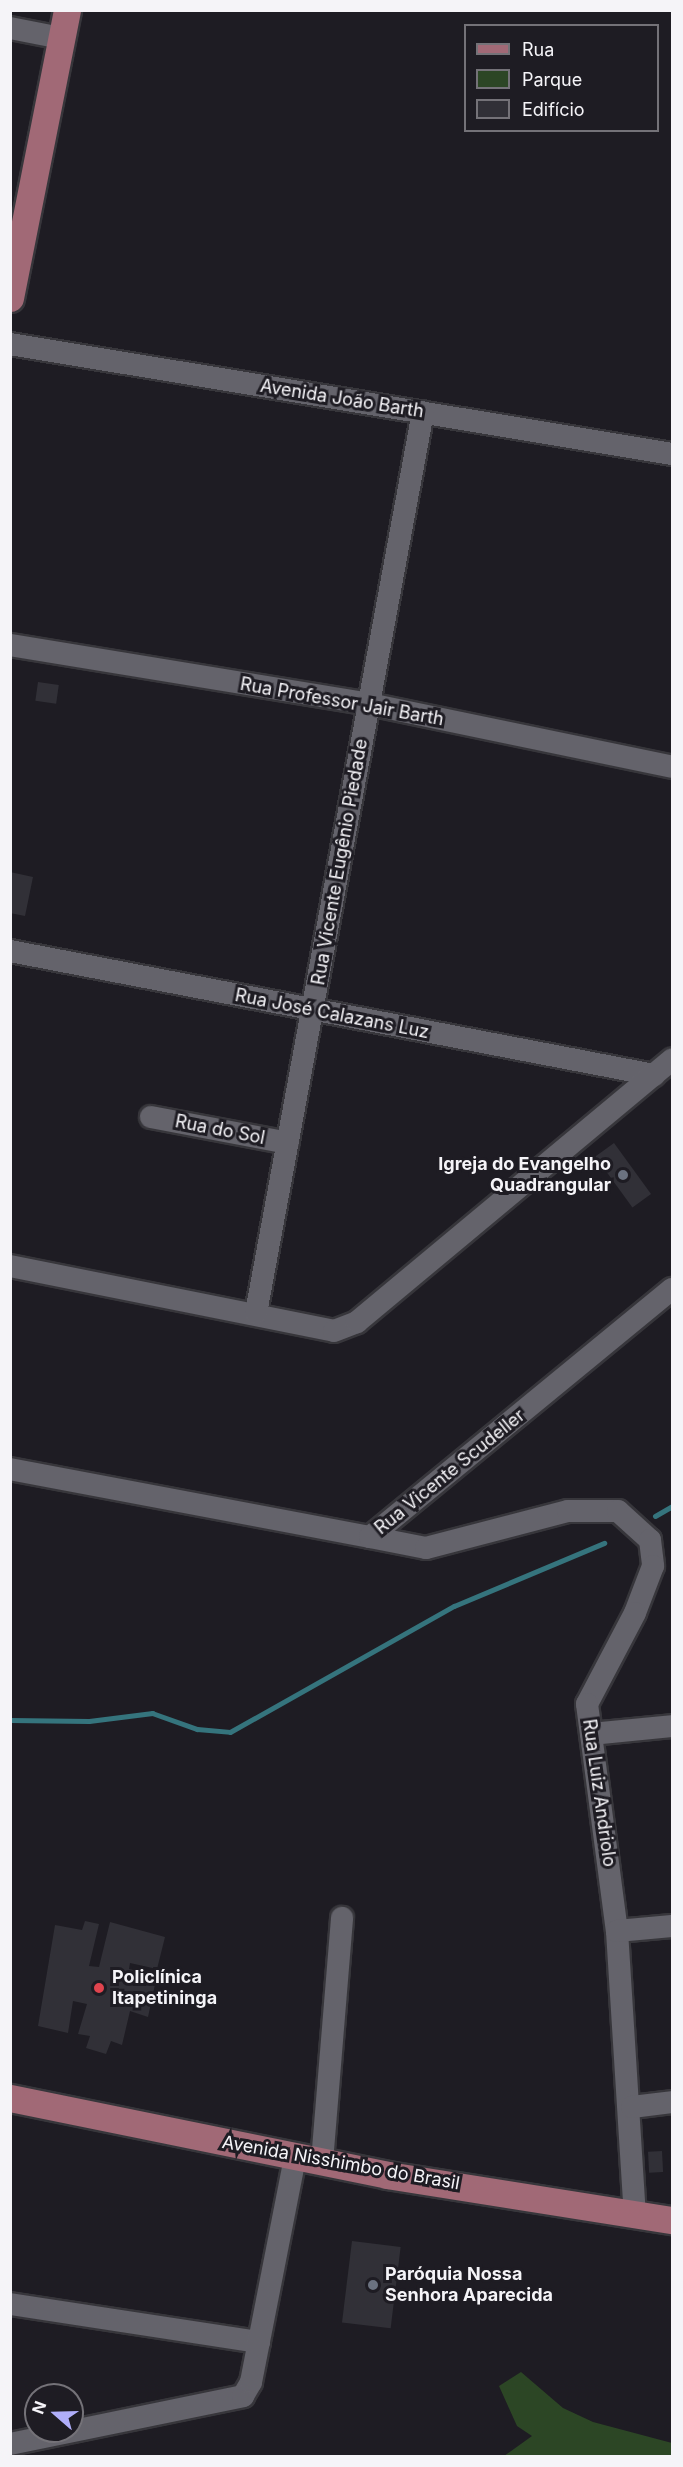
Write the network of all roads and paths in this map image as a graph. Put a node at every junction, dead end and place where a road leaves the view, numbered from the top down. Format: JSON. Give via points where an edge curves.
{"nodes":[{"id":1,"x":67,"y":10,"type":"edge"},
{"id":2,"x":10,"y":28,"type":"edge"},
{"id":3,"x":62,"y":38,"type":"junction"},
{"id":4,"x":10,"y":298,"type":"edge"},
{"id":5,"x":10,"y":344,"type":"edge"},
{"id":6,"x":423,"y":412,"type":"junction"},
{"id":7,"x":672,"y":454,"type":"edge"},
{"id":8,"x":10,"y":645,"type":"edge"},
{"id":9,"x":369,"y":704,"type":"junction"},
{"id":10,"x":672,"y":767,"type":"edge"},
{"id":11,"x":10,"y":951,"type":"edge"},
{"id":12,"x":312,"y":1011,"type":"junction"},
{"id":13,"x":672,"y":1060,"type":"edge"},
{"id":14,"x":654,"y":1075,"type":"junction"},
{"id":15,"x":151,"y":1117,"type":"dead end"},
{"id":16,"x":288,"y":1143,"type":"junction"},
{"id":17,"x":10,"y":1266,"type":"edge"},
{"id":18,"x":672,"y":1289,"type":"edge"},
{"id":19,"x":256,"y":1313,"type":"junction"},
{"id":20,"x":10,"y":1470,"type":"edge"},
{"id":21,"x":370,"y":1537,"type":"junction"},
{"id":22,"x":672,"y":1726,"type":"edge"},
{"id":23,"x":591,"y":1734,"type":"junction"},
{"id":24,"x":342,"y":1918,"type":"dead end"},
{"id":25,"x":672,"y":1926,"type":"edge"},
{"id":26,"x":617,"y":1931,"type":"junction"},
{"id":27,"x":10,"y":2098,"type":"edge"},
{"id":28,"x":672,"y":2102,"type":"edge"},
{"id":29,"x":632,"y":2107,"type":"junction"},
{"id":30,"x":295,"y":2158,"type":"junction"},
{"id":31,"x":322,"y":2162,"type":"junction"},
{"id":32,"x":635,"y":2214,"type":"junction"},
{"id":33,"x":672,"y":2220,"type":"edge"},
{"id":34,"x":10,"y":2304,"type":"edge"},
{"id":35,"x":259,"y":2342,"type":"junction"},
{"id":36,"x":10,"y":2444,"type":"edge"}],
"edges":[{"from":1,"to":3,"type":"main road"},
{"from":2,"to":3,"type":"street"},
{"from":3,"to":4,"type":"main road"},
{"from":5,"to":6,"type":"street","name":"Avenida João Barth"},
{"from":6,"to":7,"type":"street","name":"Avenida João Barth"},
{"from":6,"to":9,"type":"street","name":"Rua Vicente Eugênio Piedade"},
{"from":8,"to":9,"type":"street","name":"Rua Professor Jair Barth"},
{"from":9,"to":10,"type":"street","name":"Rua Professor Jair Barth"},
{"from":9,"to":12,"type":"street","name":"Rua Vicente Eugênio Piedade"},
{"from":11,"to":12,"type":"street","name":"Rua José Calazans Luz"},
{"from":12,"to":14,"type":"street","name":"Rua José Calazans Luz"},
{"from":12,"to":16,"type":"street","name":"Rua Vicente Eugênio Piedade"},
{"from":13,"to":14,"type":"street"},
{"from":14,"to":19,"type":"street","via":[[357,1322],[334,1331]]},
{"from":15,"to":16,"type":"street","name":"Rua do Sol"},
{"from":16,"to":19,"type":"street","name":"Rua Vicente Eugênio Piedade"},
{"from":17,"to":19,"type":"street"},
{"from":18,"to":21,"type":"street","name":"Rua Vicente Scudeller"},
{"from":20,"to":21,"type":"street","name":"Rua Vicente Scudeller"},
{"from":21,"to":23,"type":"street","name":"Rua Luiz Andriolo","via":[[426,1548],[567,1511],[618,1511],[635,1522],[650,1540],[653,1566],[635,1613],[587,1704]]},
{"from":22,"to":23,"type":"street"},
{"from":23,"to":26,"type":"street","name":"Rua Luiz Andriolo"},
{"from":24,"to":31,"type":"street"},
{"from":25,"to":26,"type":"street"},
{"from":26,"to":29,"type":"street","name":"Rua Luiz Andriolo"},
{"from":27,"to":30,"type":"main road","name":"Avenida Nisshimbo do Brasil"},
{"from":28,"to":29,"type":"street"},
{"from":29,"to":32,"type":"street","name":"Rua Luiz Andriolo"},
{"from":30,"to":31,"type":"main road","name":"Avenida Nisshimbo do Brasil"},
{"from":30,"to":35,"type":"street"},
{"from":31,"to":32,"type":"main road","name":"Avenida Nisshimbo do Brasil"},
{"from":32,"to":33,"type":"main road","name":"Avenida Nisshimbo do Brasil"},
{"from":34,"to":35,"type":"street"},
{"from":35,"to":36,"type":"street","via":[[243,2396]]}]}
